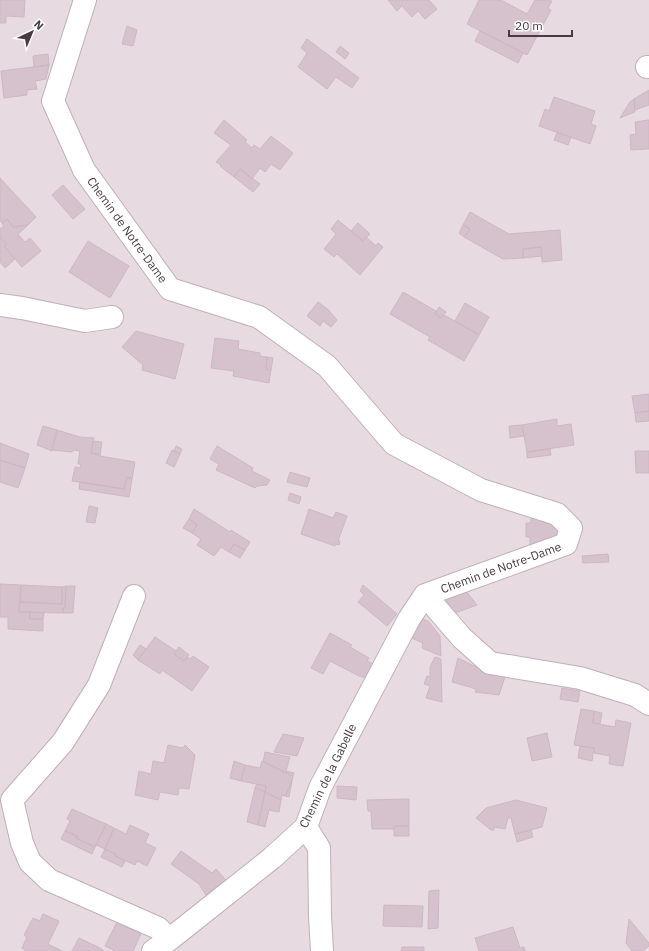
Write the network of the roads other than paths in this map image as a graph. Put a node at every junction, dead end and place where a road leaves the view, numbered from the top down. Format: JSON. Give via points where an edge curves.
{"nodes":[{"id":1,"x":85,"y":0,"type":"edge"},
{"id":2,"x":0,"y":306,"type":"edge"},
{"id":3,"x":112,"y":317,"type":"dead end"},
{"id":4,"x":425,"y":595,"type":"junction"},
{"id":5,"x":134,"y":596,"type":"dead end"},
{"id":6,"x":649,"y":704,"type":"edge"},
{"id":7,"x":6,"y":800,"type":"edge"},
{"id":8,"x":306,"y":827,"type":"junction"},
{"id":9,"x":170,"y":939,"type":"junction"},
{"id":10,"x":153,"y":951,"type":"edge"},
{"id":11,"x":322,"y":951,"type":"edge"}],
"edges":[{"from":1,"to":4,"type":"street","name":"Chemin de Notre-Dame","via":[[53,101],[84,170],[170,288],[259,316],[327,366],[394,444],[482,490],[557,514],[571,528],[566,544]]},
{"from":2,"to":3,"type":"street","via":[[85,321]]},
{"from":4,"to":6,"type":"street","name":"Chemin de Notre-Dame","via":[[462,638],[490,663],[580,678],[635,695]]},
{"from":4,"to":8,"type":"street","name":"Chemin de la Gabelle","via":[[409,619],[320,788]]},
{"from":5,"to":7,"type":"street","via":[[99,685],[63,742]]},
{"from":7,"to":9,"type":"street","via":[[30,862],[49,880],[158,928]]},
{"from":8,"to":9,"type":"street","name":"Chemin de la Gabelle","via":[[272,858]]},
{"from":8,"to":11,"type":"street","via":[[319,848]]},
{"from":9,"to":10,"type":"street","name":"Chemin de la Gabelle"}]}
